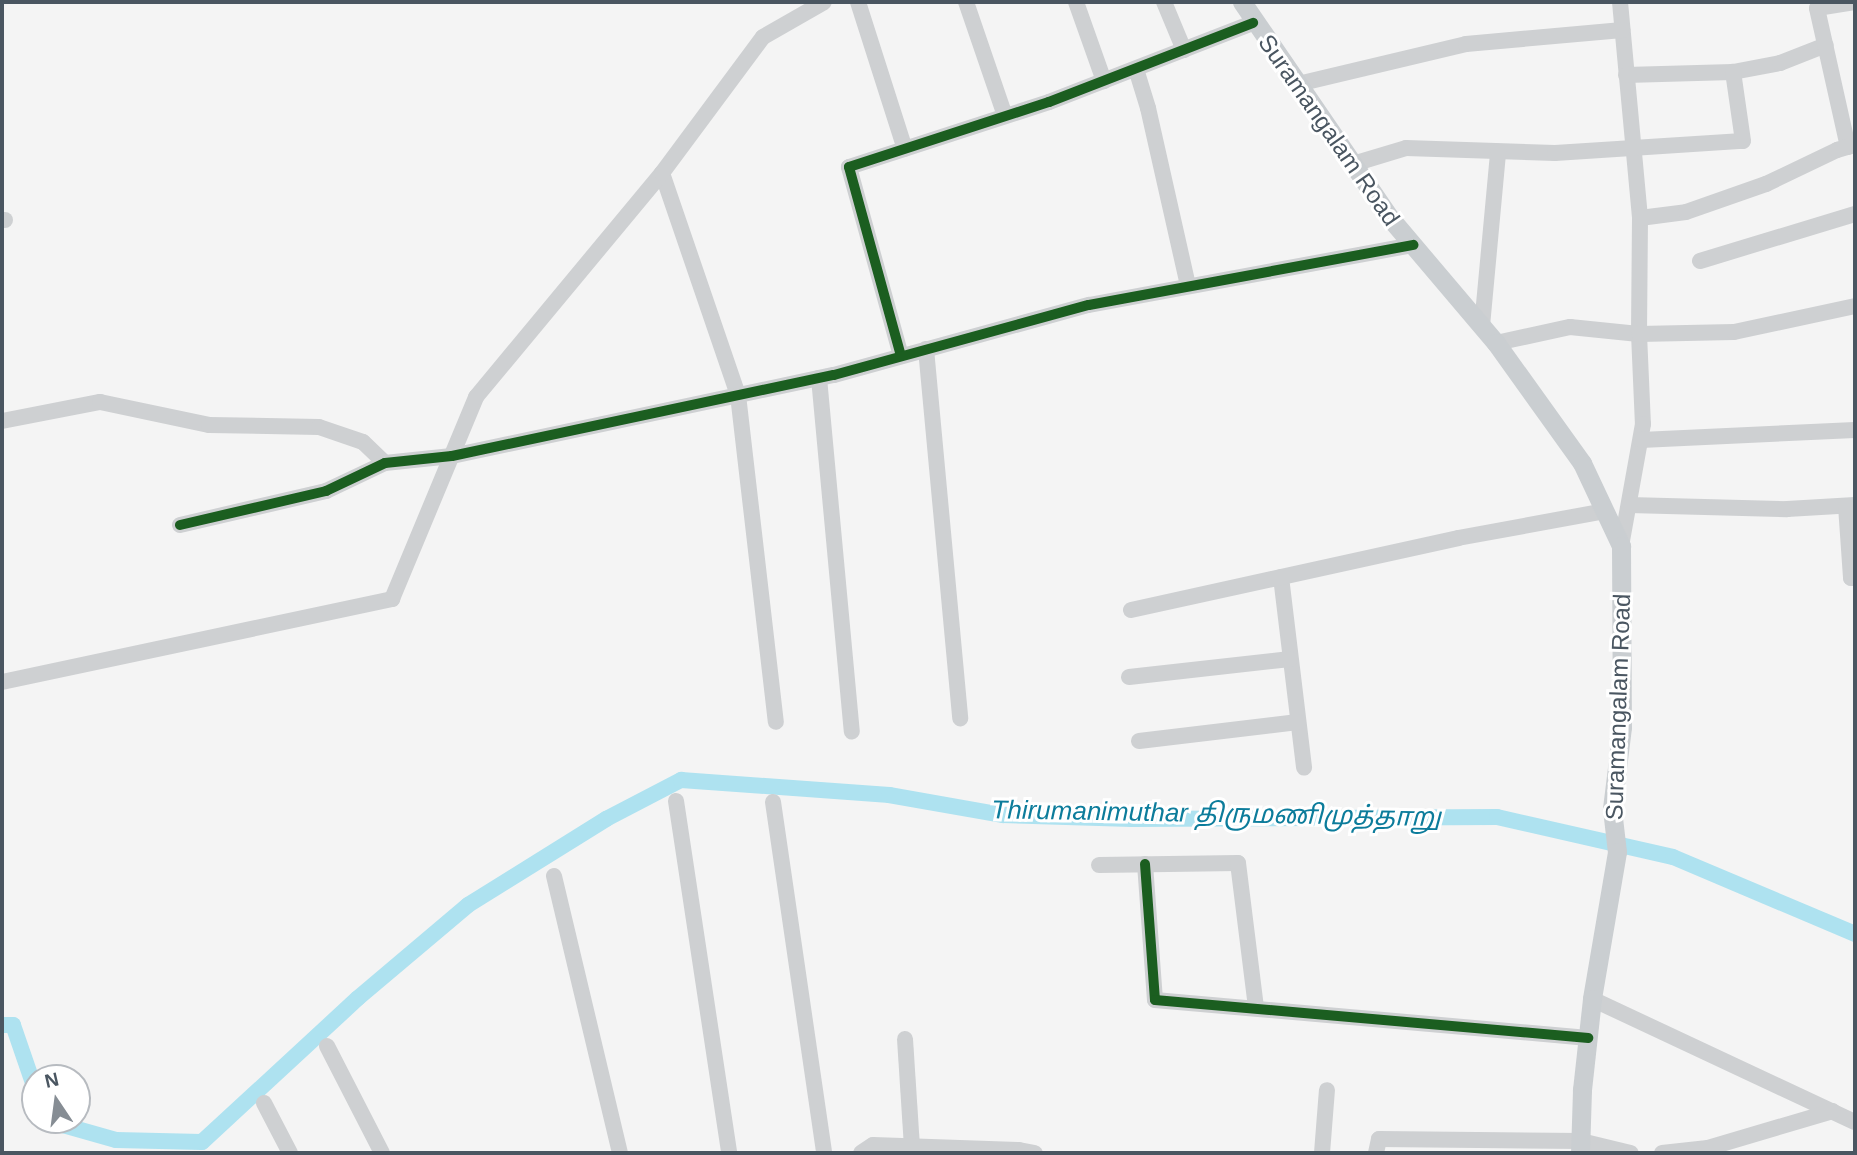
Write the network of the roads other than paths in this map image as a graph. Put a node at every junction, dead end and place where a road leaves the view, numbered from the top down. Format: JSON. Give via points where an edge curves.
{"nodes":[{"id":1,"x":824,"y":2,"type":"edge"},
{"id":2,"x":858,"y":2,"type":"edge"},
{"id":3,"x":966,"y":2,"type":"edge"},
{"id":4,"x":1076,"y":2,"type":"edge"},
{"id":5,"x":1164,"y":2,"type":"edge"},
{"id":6,"x":1241,"y":2,"type":"edge"},
{"id":7,"x":1620,"y":2,"type":"edge"},
{"id":8,"x":1855,"y":2,"type":"edge"},
{"id":9,"x":1817,"y":5,"type":"edge"},
{"id":10,"x":1253,"y":23,"type":"junction"},
{"id":11,"x":1622,"y":30,"type":"junction"},
{"id":12,"x":1826,"y":45,"type":"junction"},
{"id":13,"x":1185,"y":50,"type":"junction"},
{"id":14,"x":1136,"y":69,"type":"junction"},
{"id":15,"x":1733,"y":72,"type":"junction"},
{"id":16,"x":1626,"y":75,"type":"junction"},
{"id":17,"x":1104,"y":81,"type":"junction"},
{"id":18,"x":1298,"y":84,"type":"junction"},
{"id":19,"x":1005,"y":116,"type":"junction"},
{"id":20,"x":1851,"y":146,"type":"edge"},
{"id":21,"x":1634,"y":148,"type":"junction"},
{"id":22,"x":905,"y":149,"type":"junction"},
{"id":23,"x":1498,"y":152,"type":"junction"},
{"id":24,"x":1353,"y":164,"type":"junction"},
{"id":25,"x":662,"y":173,"type":"junction"},
{"id":26,"x":1855,"y":214,"type":"edge"},
{"id":27,"x":1640,"y":218,"type":"junction"},
{"id":28,"x":1413,"y":245,"type":"junction"},
{"id":29,"x":1700,"y":261,"type":"dead end"},
{"id":30,"x":1188,"y":286,"type":"junction"},
{"id":31,"x":1855,"y":306,"type":"edge"},
{"id":32,"x":1482,"y":327,"type":"junction"},
{"id":33,"x":1639,"y":334,"type":"junction"},
{"id":34,"x":1496,"y":343,"type":"junction"},
{"id":35,"x":926,"y":349,"type":"junction"},
{"id":36,"x":901,"y":356,"type":"junction"},
{"id":37,"x":819,"y":378,"type":"junction"},
{"id":38,"x":738,"y":395,"type":"junction"},
{"id":39,"x":2,"y":421,"type":"edge"},
{"id":40,"x":1855,"y":430,"type":"edge"},
{"id":41,"x":1641,"y":440,"type":"junction"},
{"id":42,"x":452,"y":456,"type":"junction"},
{"id":43,"x":385,"y":463,"type":"junction"},
{"id":44,"x":1629,"y":505,"type":"junction"},
{"id":45,"x":1850,"y":505,"type":"edge"},
{"id":46,"x":1605,"y":511,"type":"junction"},
{"id":47,"x":180,"y":525,"type":"dead end"},
{"id":48,"x":1621,"y":546,"type":"junction"},
{"id":49,"x":1281,"y":577,"type":"junction"},
{"id":50,"x":1855,"y":578,"type":"edge"},
{"id":51,"x":1132,"y":610,"type":"dead end"},
{"id":52,"x":1290,"y":659,"type":"junction"},
{"id":53,"x":1129,"y":677,"type":"dead end"},
{"id":54,"x":2,"y":682,"type":"edge"},
{"id":55,"x":960,"y":718,"type":"dead end"},
{"id":56,"x":776,"y":722,"type":"dead end"},
{"id":57,"x":1298,"y":722,"type":"junction"},
{"id":58,"x":852,"y":732,"type":"dead end"},
{"id":59,"x":1139,"y":741,"type":"dead end"},
{"id":60,"x":1304,"y":768,"type":"dead end"},
{"id":61,"x":676,"y":801,"type":"dead end"},
{"id":62,"x":774,"y":802,"type":"dead end"},
{"id":63,"x":1145,"y":864,"type":"junction"},
{"id":64,"x":1099,"y":865,"type":"dead end"},
{"id":65,"x":554,"y":876,"type":"dead end"},
{"id":66,"x":1591,"y":999,"type":"junction"},
{"id":67,"x":1256,"y":1009,"type":"junction"},
{"id":68,"x":1588,"y":1038,"type":"junction"},
{"id":69,"x":905,"y":1039,"type":"dead end"},
{"id":70,"x":327,"y":1046,"type":"dead end"},
{"id":71,"x":1327,"y":1090,"type":"dead end"},
{"id":72,"x":264,"y":1103,"type":"dead end"},
{"id":73,"x":1833,"y":1111,"type":"junction"},
{"id":74,"x":1855,"y":1122,"type":"edge"},
{"id":75,"x":912,"y":1146,"type":"junction"},
{"id":76,"x":1469,"y":1147,"type":"edge"},
{"id":77,"x":1581,"y":1147,"type":"edge"},
{"id":78,"x":967,"y":1151,"type":"edge"},
{"id":79,"x":290,"y":1153,"type":"edge"},
{"id":80,"x":382,"y":1153,"type":"edge"},
{"id":81,"x":620,"y":1153,"type":"edge"},
{"id":82,"x":729,"y":1153,"type":"edge"},
{"id":83,"x":824,"y":1153,"type":"edge"},
{"id":84,"x":861,"y":1153,"type":"edge"},
{"id":85,"x":1035,"y":1153,"type":"edge"},
{"id":86,"x":1322,"y":1153,"type":"edge"},
{"id":87,"x":1376,"y":1153,"type":"edge"},
{"id":88,"x":1631,"y":1153,"type":"edge"},
{"id":89,"x":1662,"y":1153,"type":"edge"}],
"edges":[{"from":1,"to":25,"type":"street","via":[[763,37]]},
{"from":2,"to":22,"type":"street"},
{"from":3,"to":19,"type":"street"},
{"from":4,"to":17,"type":"street"},
{"from":5,"to":13,"type":"street"},
{"from":6,"to":10,"type":"main road","name":"Suramangalam Road"},
{"from":7,"to":11,"type":"street"},
{"from":8,"to":9,"type":"street"},
{"from":9,"to":12,"type":"street"},
{"from":10,"to":13,"type":"street"},
{"from":10,"to":18,"type":"main road","name":"Suramangalam Road"},
{"from":11,"to":16,"type":"street"},
{"from":11,"to":18,"type":"street","via":[[1465,44]]},
{"from":12,"to":15,"type":"street","via":[[1780,63]]},
{"from":12,"to":20,"type":"street"},
{"from":13,"to":14,"type":"street"},
{"from":14,"to":17,"type":"street"},
{"from":14,"to":30,"type":"street"},
{"from":15,"to":16,"type":"street"},
{"from":15,"to":21,"type":"street","via":[[1744,142]]},
{"from":16,"to":21,"type":"street"},
{"from":17,"to":19,"type":"street"},
{"from":18,"to":24,"type":"main road","name":"Suramangalam Road"},
{"from":19,"to":22,"type":"street"},
{"from":20,"to":27,"type":"street","via":[[1766,184],[1686,212]]},
{"from":21,"to":23,"type":"street"},
{"from":21,"to":27,"type":"street"},
{"from":22,"to":36,"type":"street","via":[[849,167]]},
{"from":23,"to":24,"type":"street","via":[[1406,148]]},
{"from":23,"to":32,"type":"street"},
{"from":24,"to":28,"type":"main road","name":"Suramangalam Road"},
{"from":25,"to":38,"type":"street"},
{"from":25,"to":42,"type":"street","via":[[476,397]]},
{"from":26,"to":29,"type":"street"},
{"from":27,"to":33,"type":"street"},
{"from":28,"to":30,"type":"street"},
{"from":28,"to":32,"type":"main road","name":"Suramangalam Road"},
{"from":30,"to":35,"type":"street","via":[[1089,305]]},
{"from":31,"to":33,"type":"street","via":[[1734,332]]},
{"from":32,"to":34,"type":"main road","name":"Suramangalam Road"},
{"from":33,"to":34,"type":"street","via":[[1570,327]]},
{"from":33,"to":41,"type":"street"},
{"from":34,"to":46,"type":"main road","name":"Suramangalam Road","via":[[1582,463]]},
{"from":35,"to":36,"type":"street"},
{"from":35,"to":55,"type":"street"},
{"from":36,"to":37,"type":"street"},
{"from":37,"to":38,"type":"street"},
{"from":37,"to":58,"type":"street"},
{"from":38,"to":42,"type":"street"},
{"from":38,"to":56,"type":"street"},
{"from":39,"to":43,"type":"street","via":[[100,402],[209,425],[318,427],[363,442]]},
{"from":40,"to":41,"type":"street"},
{"from":41,"to":44,"type":"street"},
{"from":42,"to":43,"type":"street"},
{"from":42,"to":54,"type":"street","via":[[393,599]]},
{"from":43,"to":47,"type":"street","via":[[327,491]]},
{"from":44,"to":45,"type":"street","via":[[1787,509]]},
{"from":44,"to":48,"type":"street"},
{"from":45,"to":50,"type":"street","via":[[1851,578]]},
{"from":46,"to":48,"type":"main road","name":"Suramangalam Road"},
{"from":46,"to":49,"type":"street"},
{"from":48,"to":66,"type":"main road","name":"Suramangalam Road","via":[[1622,727],[1612,809],[1617,852]]},
{"from":49,"to":51,"type":"street"},
{"from":49,"to":52,"type":"street"},
{"from":52,"to":53,"type":"street"},
{"from":52,"to":57,"type":"street"},
{"from":57,"to":59,"type":"street"},
{"from":57,"to":60,"type":"street"},
{"from":61,"to":82,"type":"street"},
{"from":62,"to":83,"type":"street"},
{"from":63,"to":64,"type":"street"},
{"from":63,"to":67,"type":"street","via":[[1155,1000]]},
{"from":63,"to":67,"type":"street","via":[[1238,863]]},
{"from":65,"to":81,"type":"street"},
{"from":66,"to":68,"type":"main road","name":"Suramangalam Road"},
{"from":66,"to":73,"type":"street"},
{"from":67,"to":68,"type":"street"},
{"from":68,"to":77,"type":"main road","name":"Suramangalam Road"},
{"from":69,"to":75,"type":"street"},
{"from":70,"to":80,"type":"street"},
{"from":71,"to":86,"type":"street"},
{"from":72,"to":79,"type":"street"},
{"from":73,"to":74,"type":"street"},
{"from":73,"to":89,"type":"street","via":[[1708,1148]]},
{"from":75,"to":78,"type":"street"},
{"from":75,"to":84,"type":"street","via":[[873,1145]]},
{"from":76,"to":77,"type":"street"},
{"from":76,"to":87,"type":"street","via":[[1379,1139]]},
{"from":77,"to":88,"type":"street"},
{"from":78,"to":85,"type":"street"}]}
